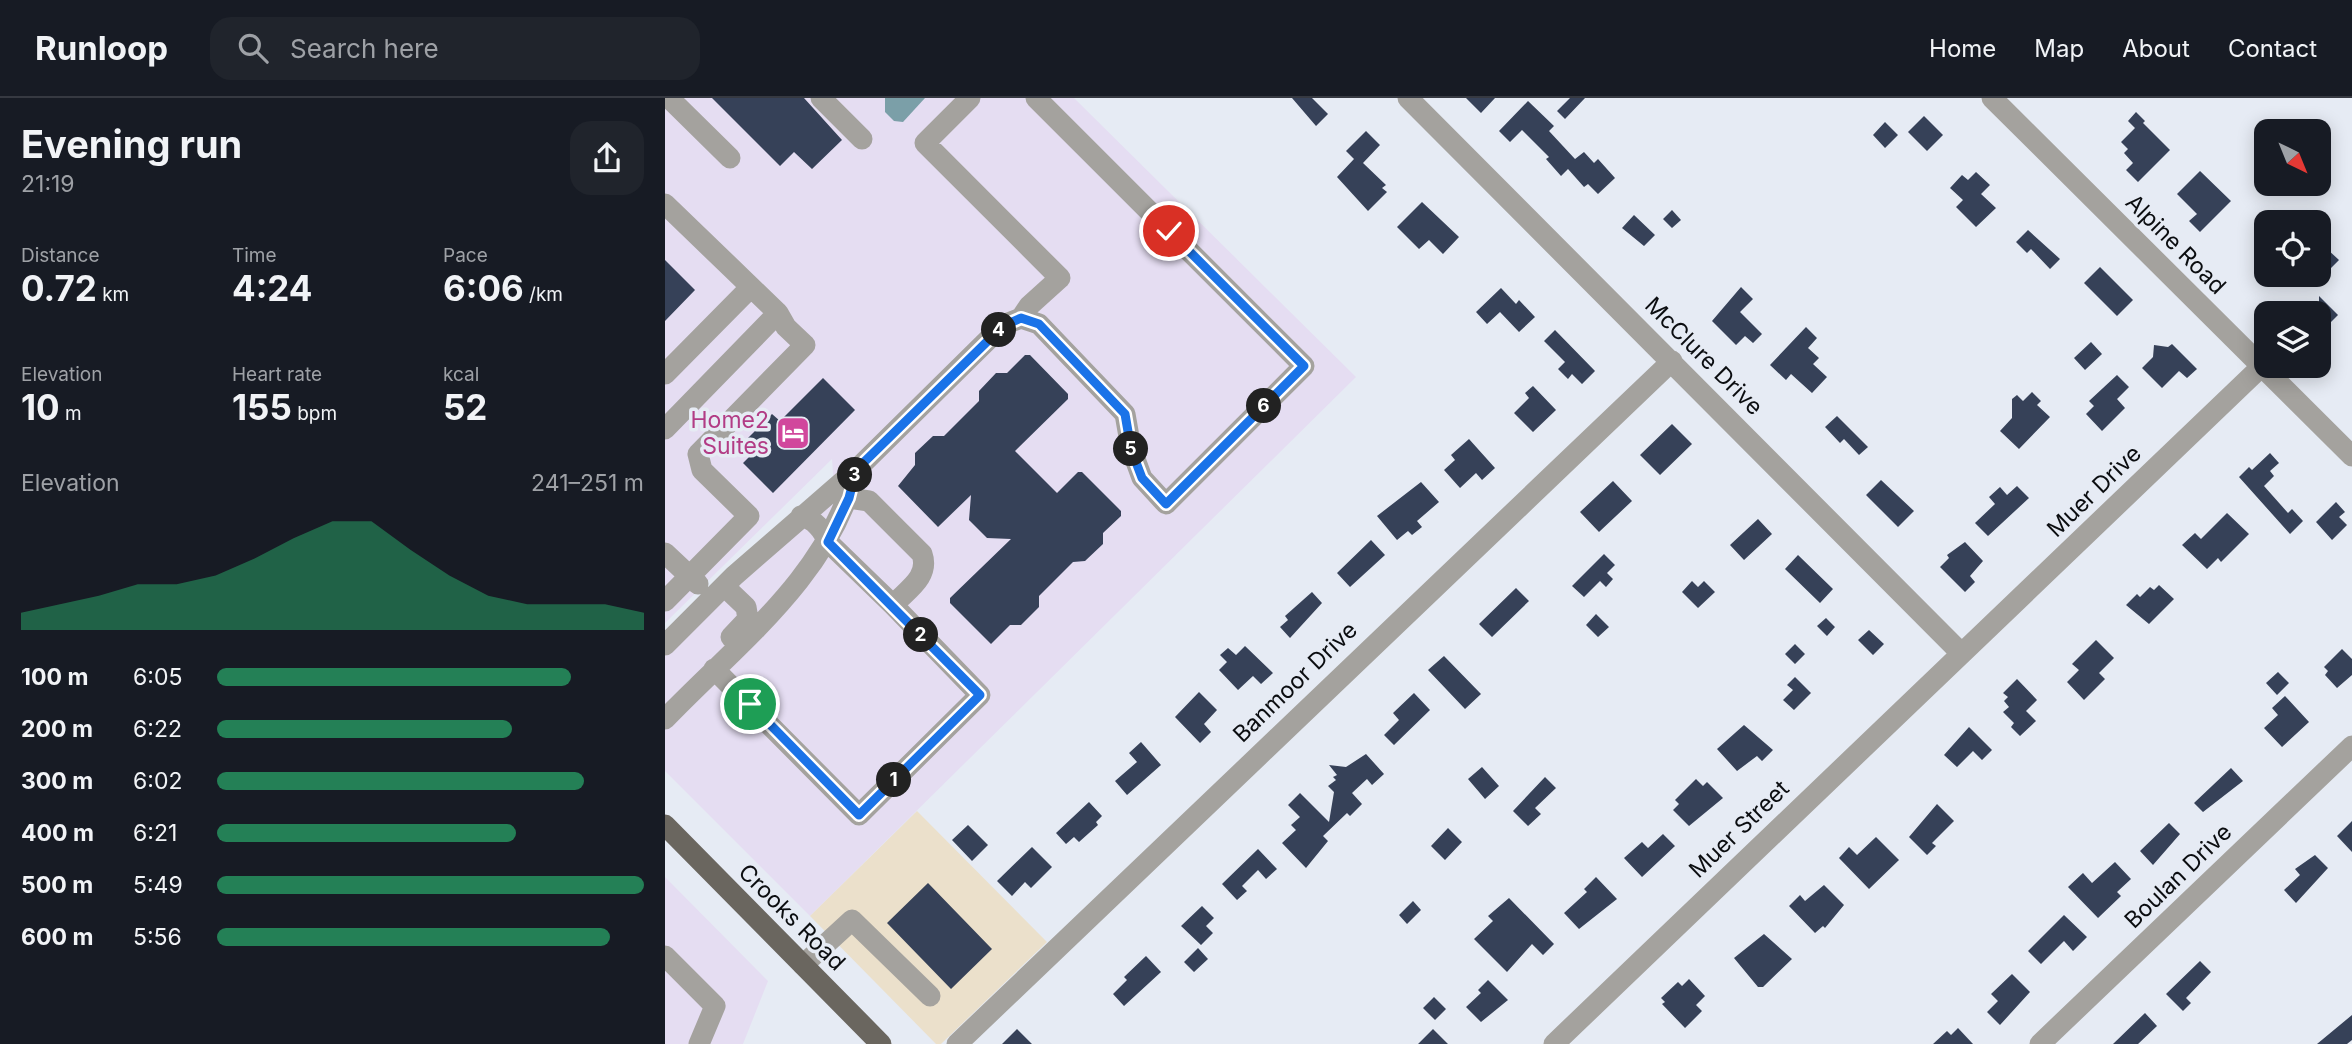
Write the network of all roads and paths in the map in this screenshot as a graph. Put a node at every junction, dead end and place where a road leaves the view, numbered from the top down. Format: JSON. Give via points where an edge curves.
{"nodes":[{"id":1,"x":669,"y":98,"type":"edge"},
{"id":2,"x":821,"y":98,"type":"edge"},
{"id":3,"x":970,"y":98,"type":"edge"},
{"id":4,"x":1037,"y":98,"type":"edge"},
{"id":5,"x":1408,"y":98,"type":"edge"},
{"id":6,"x":1992,"y":98,"type":"edge"},
{"id":7,"x":862,"y":139,"type":"dead end"},
{"id":8,"x":730,"y":158,"type":"dead end"},
{"id":9,"x":665,"y":204,"type":"edge"},
{"id":10,"x":751,"y":287,"type":"junction"},
{"id":11,"x":778,"y":313,"type":"junction"},
{"id":12,"x":1021,"y":318,"type":"junction"},
{"id":13,"x":2254,"y":358,"type":"edge"},
{"id":14,"x":1672,"y":360,"type":"junction"},
{"id":15,"x":665,"y":374,"type":"edge"},
{"id":16,"x":2254,"y":374,"type":"edge"},
{"id":17,"x":2274,"y":378,"type":"edge"},
{"id":18,"x":665,"y":429,"type":"edge"},
{"id":19,"x":2352,"y":456,"type":"edge"},
{"id":20,"x":856,"y":470,"type":"junction"},
{"id":21,"x":849,"y":498,"type":"junction"},
{"id":22,"x":801,"y":516,"type":"junction"},
{"id":23,"x":828,"y":542,"type":"junction"},
{"id":24,"x":665,"y":553,"type":"edge"},
{"id":25,"x":689,"y":576,"type":"junction"},
{"id":26,"x":718,"y":592,"type":"junction"},
{"id":27,"x":665,"y":601,"type":"edge"},
{"id":28,"x":893,"y":605,"type":"junction"},
{"id":29,"x":665,"y":645,"type":"edge"},
{"id":30,"x":1961,"y":653,"type":"junction"},
{"id":31,"x":714,"y":669,"type":"junction"},
{"id":32,"x":665,"y":719,"type":"edge"},
{"id":33,"x":2352,"y":746,"type":"edge"},
{"id":34,"x":665,"y":825,"type":"edge"},
{"id":35,"x":665,"y":956,"type":"edge"},
{"id":36,"x":803,"y":965,"type":"junction"},
{"id":37,"x":930,"y":996,"type":"dead end"},
{"id":38,"x":699,"y":1044,"type":"edge"},
{"id":39,"x":881,"y":1044,"type":"edge"},
{"id":40,"x":957,"y":1044,"type":"edge"},
{"id":41,"x":1554,"y":1044,"type":"edge"},
{"id":42,"x":2040,"y":1044,"type":"edge"}],
"edges":[{"from":1,"to":8,"type":"street"},
{"from":2,"to":7,"type":"street"},
{"from":3,"to":12,"type":"street","via":[[925,144],[1060,278]]},
{"from":4,"to":12,"type":"street","via":[[1304,366],[1166,504],[1142,478],[1125,414],[1039,324]]},
{"from":5,"to":14,"type":"street","name":"McClure Drive"},
{"from":6,"to":13,"type":"street","name":"Alpine Road"},
{"from":9,"to":10,"type":"street"},
{"from":10,"to":11,"type":"street"},
{"from":10,"to":15,"type":"street"},
{"from":11,"to":18,"type":"street"},
{"from":11,"to":25,"type":"street","via":[[805,345],[698,453],[702,470],[749,516]]},
{"from":12,"to":20,"type":"street","via":[[1003,326]]},
{"from":14,"to":30,"type":"street","name":"McClure Drive"},
{"from":14,"to":40,"type":"street","name":"Banmoor Drive"},
{"from":16,"to":30,"type":"street","name":"Muer Drive"},
{"from":17,"to":19,"type":"street","name":"Alpine Road"},
{"from":20,"to":21,"type":"street"},
{"from":20,"to":22,"type":"street"},
{"from":21,"to":23,"type":"street"},
{"from":21,"to":28,"type":"street","via":[[869,500],[922,554],[925,562],[919,579]]},
{"from":22,"to":23,"type":"street","via":[[810,518]]},
{"from":22,"to":26,"type":"street"},
{"from":23,"to":28,"type":"street"},
{"from":23,"to":31,"type":"street","via":[[771,615]]},
{"from":24,"to":25,"type":"street"},
{"from":25,"to":26,"type":"street"},
{"from":25,"to":27,"type":"street"},
{"from":26,"to":29,"type":"street"},
{"from":26,"to":31,"type":"street","via":[[746,607],[748,619],[725,644]]},
{"from":28,"to":31,"type":"street","via":[[980,695],[859,815]]},
{"from":30,"to":41,"type":"street","name":"Muer Street"},
{"from":31,"to":32,"type":"street"},
{"from":33,"to":42,"type":"street","name":"Boulan Drive"},
{"from":34,"to":36,"type":"main road","name":"Crooks Road"},
{"from":35,"to":38,"type":"street","via":[[715,1006]]},
{"from":36,"to":37,"type":"street","via":[[852,920]]},
{"from":36,"to":39,"type":"main road","name":"Crooks Road"}]}
